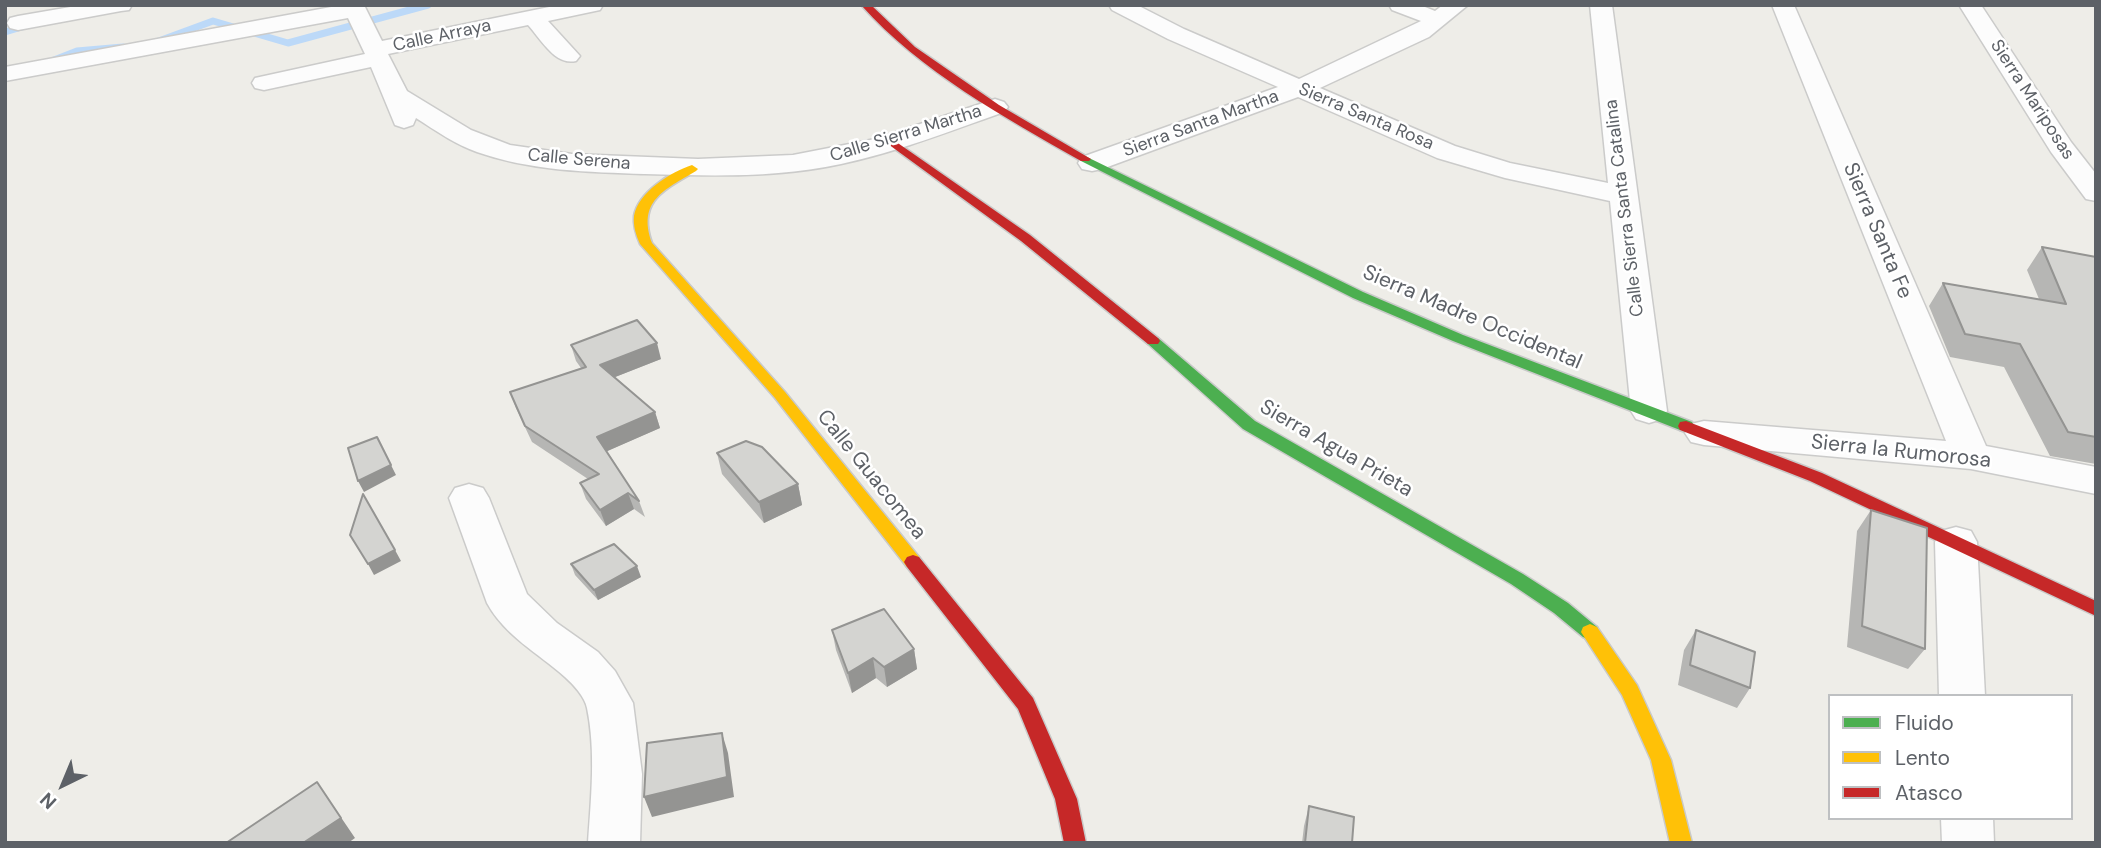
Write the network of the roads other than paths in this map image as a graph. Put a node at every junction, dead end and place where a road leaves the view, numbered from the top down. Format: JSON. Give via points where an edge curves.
{"nodes":[{"id":1,"x":121,"y":5,"type":"edge"},
{"id":2,"x":592,"y":5,"type":"edge"},
{"id":3,"x":865,"y":5,"type":"edge"},
{"id":4,"x":1120,"y":5,"type":"edge"},
{"id":5,"x":1400,"y":5,"type":"edge"},
{"id":6,"x":1601,"y":5,"type":"edge"},
{"id":7,"x":1783,"y":5,"type":"edge"},
{"id":8,"x":1970,"y":5,"type":"edge"},
{"id":9,"x":354,"y":8,"type":"edge"},
{"id":10,"x":1447,"y":13,"type":"edge"},
{"id":11,"x":533,"y":18,"type":"junction"},
{"id":12,"x":14,"y":37,"type":"edge"},
{"id":13,"x":376,"y":54,"type":"junction"},
{"id":14,"x":568,"y":56,"type":"dead end"},
{"id":15,"x":5,"y":74,"type":"edge"},
{"id":16,"x":264,"y":83,"type":"dead end"},
{"id":17,"x":1299,"y":88,"type":"junction"},
{"id":18,"x":397,"y":96,"type":"junction"},
{"id":19,"x":995,"y":107,"type":"junction"},
{"id":20,"x":892,"y":142,"type":"junction"},
{"id":21,"x":2060,"y":146,"type":"junction"},
{"id":22,"x":2096,"y":150,"type":"edge"},
{"id":23,"x":1092,"y":163,"type":"junction"},
{"id":24,"x":692,"y":169,"type":"junction"},
{"id":25,"x":659,"y":189,"type":"junction"},
{"id":26,"x":2096,"y":192,"type":"edge"},
{"id":27,"x":1624,"y":195,"type":"junction"},
{"id":28,"x":1649,"y":411,"type":"junction"},
{"id":29,"x":1704,"y":433,"type":"junction"},
{"id":30,"x":1971,"y":456,"type":"junction"},
{"id":31,"x":2096,"y":481,"type":"edge"},
{"id":32,"x":468,"y":498,"type":"dead end"},
{"id":33,"x":1956,"y":542,"type":"junction"},
{"id":34,"x":2096,"y":610,"type":"edge"},
{"id":35,"x":1962,"y":694,"type":"edge"},
{"id":36,"x":1967,"y":820,"type":"edge"},
{"id":37,"x":614,"y":843,"type":"edge"},
{"id":38,"x":1075,"y":843,"type":"edge"},
{"id":39,"x":1681,"y":843,"type":"edge"},
{"id":40,"x":1968,"y":843,"type":"edge"}],
"edges":[{"from":1,"to":12,"type":"street"},
{"from":2,"to":11,"type":"street","name":"Calle Arraya"},
{"from":3,"to":19,"type":"street","name":"Sierra Madre Occidental","via":[[912,49]]},
{"from":4,"to":17,"type":"street","name":"Sierra Santa Rosa"},
{"from":5,"to":10,"type":"street"},
{"from":6,"to":27,"type":"street","name":"Calle Sierra Santa Catalina"},
{"from":7,"to":30,"type":"street","name":"Sierra Santa Fe"},
{"from":8,"to":21,"type":"street","name":"Sierra Mariposas"},
{"from":9,"to":13,"type":"street","name":"Calle Serena"},
{"from":9,"to":15,"type":"street"},
{"from":10,"to":17,"type":"street","name":"Sierra Santa Martha","via":[[1420,32]]},
{"from":11,"to":13,"type":"street","name":"Calle Arraya"},
{"from":11,"to":14,"type":"street"},
{"from":13,"to":16,"type":"street","name":"Calle Arraya"},
{"from":13,"to":18,"type":"street","name":"Calle Serena"},
{"from":17,"to":23,"type":"street","name":"Sierra Santa Martha"},
{"from":17,"to":27,"type":"street","name":"Sierra Santa Rosa","via":[[1473,162]]},
{"from":18,"to":24,"type":"street","name":"Calle Serena","via":[[472,140],[510,153],[542,160]]},
{"from":18,"to":25,"type":"street","name":"Calle Serena","via":[[406,123],[432,142],[489,169],[551,180]]},
{"from":19,"to":20,"type":"street","name":"Calle Sierra Martha"},
{"from":19,"to":23,"type":"street","name":"Sierra Madre Occidental"},
{"from":20,"to":24,"type":"street","name":"Calle Sierra Martha","via":[[820,160]]},
{"from":20,"to":39,"type":"street","name":"Sierra Agua Prieta","via":[[1085,282],[1249,425],[1517,579],[1594,636],[1630,691],[1661,760]]},
{"from":21,"to":22,"type":"street"},
{"from":21,"to":26,"type":"street","name":"Sierra Mariposas"},
{"from":23,"to":28,"type":"street","name":"Sierra Madre Occidental","via":[[1359,295],[1482,348]]},
{"from":24,"to":25,"type":"street","name":"Calle Guacomea"},
{"from":25,"to":38,"type":"street","name":"Calle Guacomea","via":[[639,211],[637,226],[646,244],[780,395],[1026,704],[1066,799]]},
{"from":27,"to":28,"type":"street","name":"Calle Sierra Santa Catalina"},
{"from":28,"to":29,"type":"street","name":"Sierra Madre Occidental"},
{"from":29,"to":30,"type":"street","name":"Sierra la Rumorosa"},
{"from":29,"to":33,"type":"street","name":"Sierra Madre Occidental","via":[[1816,477]]},
{"from":30,"to":31,"type":"street","name":"Sierra la Rumorosa"},
{"from":32,"to":37,"type":"street","via":[[509,603],[582,666],[610,703],[617,774]]},
{"from":33,"to":34,"type":"street","name":"Sierra Madre Occidental"},
{"from":33,"to":35,"type":"street"},
{"from":36,"to":40,"type":"street"}]}
